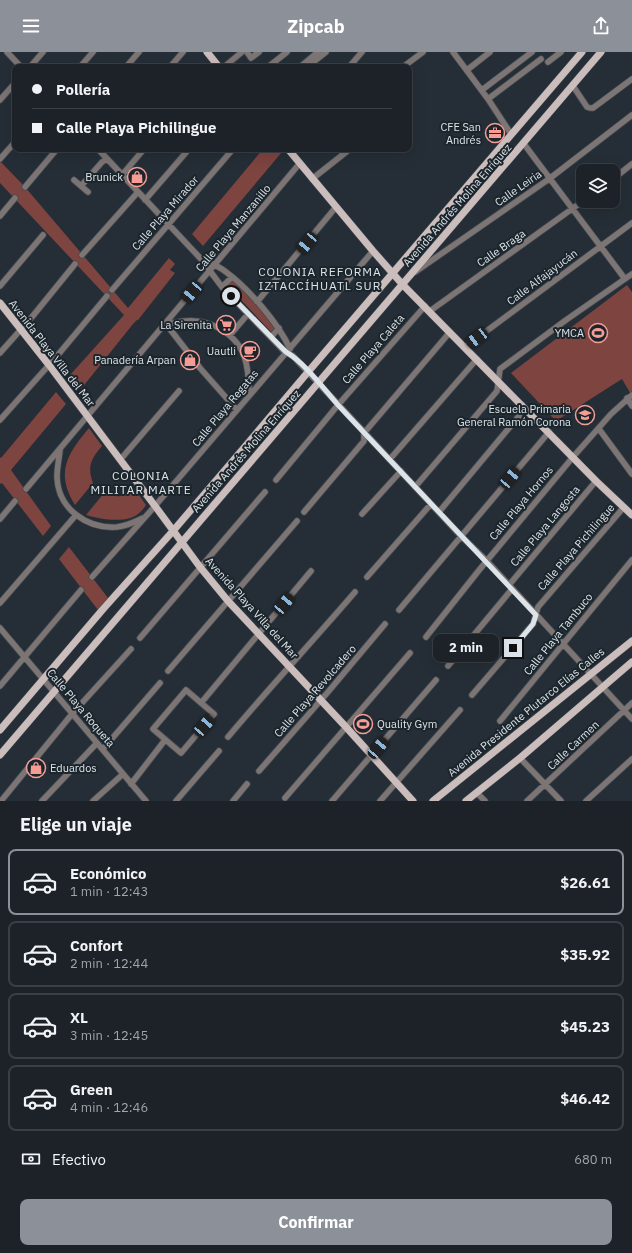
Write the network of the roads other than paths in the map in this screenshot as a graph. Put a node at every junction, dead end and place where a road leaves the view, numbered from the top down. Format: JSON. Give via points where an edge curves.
{"nodes":[{"id":1,"x":7,"y":52,"type":"edge"},
{"id":2,"x":43,"y":52,"type":"edge"},
{"id":3,"x":93,"y":52,"type":"edge"},
{"id":4,"x":139,"y":52,"type":"edge"},
{"id":5,"x":183,"y":52,"type":"edge"},
{"id":6,"x":207,"y":52,"type":"edge"},
{"id":7,"x":242,"y":52,"type":"edge"},
{"id":8,"x":247,"y":52,"type":"edge"},
{"id":9,"x":259,"y":52,"type":"edge"},
{"id":10,"x":287,"y":52,"type":"edge"},
{"id":11,"x":318,"y":52,"type":"edge"},
{"id":12,"x":326,"y":52,"type":"edge"},
{"id":13,"x":362,"y":52,"type":"edge"},
{"id":14,"x":423,"y":52,"type":"edge"},
{"id":15,"x":453,"y":52,"type":"edge"},
{"id":16,"x":490,"y":52,"type":"edge"},
{"id":17,"x":532,"y":52,"type":"edge"},
{"id":18,"x":561,"y":52,"type":"edge"},
{"id":19,"x":582,"y":52,"type":"edge"},
{"id":20,"x":601,"y":52,"type":"edge"},
{"id":21,"x":541,"y":59,"type":"dead end"},
{"id":22,"x":548,"y":62,"type":"dead end"},
{"id":23,"x":18,"y":64,"type":"edge"},
{"id":24,"x":33,"y":64,"type":"edge"},
{"id":25,"x":83,"y":64,"type":"edge"},
{"id":26,"x":129,"y":64,"type":"edge"},
{"id":27,"x":173,"y":64,"type":"edge"},
{"id":28,"x":215,"y":64,"type":"edge"},
{"id":29,"x":228,"y":64,"type":"edge"},
{"id":30,"x":272,"y":64,"type":"edge"},
{"id":31,"x":304,"y":64,"type":"edge"},
{"id":32,"x":311,"y":64,"type":"edge"},
{"id":33,"x":352,"y":64,"type":"edge"},
{"id":34,"x":407,"y":64,"type":"edge"},
{"id":35,"x":467,"y":70,"type":"junction"},
{"id":36,"x":632,"y":79,"type":"edge"},
{"id":37,"x":12,"y":86,"type":"edge"},
{"id":38,"x":573,"y":86,"type":"junction"},
{"id":39,"x":482,"y":90,"type":"junction"},
{"id":40,"x":488,"y":99,"type":"junction"},
{"id":41,"x":0,"y":100,"type":"edge"},
{"id":42,"x":632,"y":115,"type":"edge"},
{"id":43,"x":511,"y":134,"type":"junction"},
{"id":44,"x":524,"y":144,"type":"junction"},
{"id":45,"x":12,"y":145,"type":"edge"},
{"id":46,"x":54,"y":152,"type":"edge"},
{"id":47,"x":101,"y":152,"type":"edge"},
{"id":48,"x":142,"y":152,"type":"edge"},
{"id":49,"x":186,"y":152,"type":"edge"},
{"id":50,"x":230,"y":152,"type":"edge"},
{"id":51,"x":292,"y":152,"type":"edge"},
{"id":52,"x":346,"y":152,"type":"edge"},
{"id":53,"x":0,"y":159,"type":"edge"},
{"id":54,"x":108,"y":159,"type":"junction"},
{"id":55,"x":300,"y":163,"type":"junction"},
{"id":56,"x":632,"y":164,"type":"edge"},
{"id":57,"x":620,"y":173,"type":"edge"},
{"id":58,"x":122,"y":176,"type":"junction"},
{"id":59,"x":312,"y":179,"type":"junction"},
{"id":60,"x":549,"y":179,"type":"junction"},
{"id":61,"x":74,"y":180,"type":"dead end"},
{"id":62,"x":81,"y":186,"type":"junction"},
{"id":63,"x":25,"y":187,"type":"dead end"},
{"id":64,"x":88,"y":192,"type":"dead end"},
{"id":65,"x":138,"y":192,"type":"junction"},
{"id":66,"x":14,"y":198,"type":"dead end"},
{"id":67,"x":145,"y":200,"type":"junction"},
{"id":68,"x":336,"y":207,"type":"junction"},
{"id":69,"x":576,"y":207,"type":"edge"},
{"id":70,"x":572,"y":210,"type":"junction"},
{"id":71,"x":0,"y":216,"type":"edge"},
{"id":72,"x":632,"y":223,"type":"edge"},
{"id":73,"x":168,"y":224,"type":"junction"},
{"id":74,"x":43,"y":234,"type":"dead end"},
{"id":75,"x":601,"y":246,"type":"junction"},
{"id":76,"x":373,"y":251,"type":"junction"},
{"id":77,"x":82,"y":255,"type":"dead end"},
{"id":78,"x":201,"y":259,"type":"junction"},
{"id":79,"x":75,"y":264,"type":"dead end"},
{"id":80,"x":215,"y":265,"type":"junction"},
{"id":81,"x":210,"y":272,"type":"junction"},
{"id":82,"x":392,"y":273,"type":"junction"},
{"id":83,"x":413,"y":273,"type":"junction"},
{"id":84,"x":632,"y":274,"type":"edge"},
{"id":85,"x":232,"y":277,"type":"junction"},
{"id":86,"x":625,"y":279,"type":"junction"},
{"id":87,"x":403,"y":285,"type":"junction"},
{"id":88,"x":0,"y":286,"type":"edge"},
{"id":89,"x":222,"y":287,"type":"junction"},
{"id":90,"x":112,"y":290,"type":"dead end"},
{"id":91,"x":107,"y":296,"type":"dead end"},
{"id":92,"x":257,"y":302,"type":"junction"},
{"id":93,"x":0,"y":303,"type":"edge"},
{"id":94,"x":427,"y":309,"type":"junction"},
{"id":95,"x":248,"y":314,"type":"junction"},
{"id":96,"x":166,"y":324,"type":"junction"},
{"id":97,"x":279,"y":328,"type":"junction"},
{"id":98,"x":21,"y":329,"type":"junction"},
{"id":99,"x":450,"y":332,"type":"junction"},
{"id":100,"x":230,"y":335,"type":"junction"},
{"id":101,"x":270,"y":337,"type":"junction"},
{"id":102,"x":290,"y":347,"type":"junction"},
{"id":103,"x":465,"y":347,"type":"junction"},
{"id":104,"x":286,"y":352,"type":"junction"},
{"id":105,"x":0,"y":353,"type":"edge"},
{"id":106,"x":293,"y":356,"type":"junction"},
{"id":107,"x":477,"y":359,"type":"junction"},
{"id":108,"x":49,"y":365,"type":"junction"},
{"id":109,"x":308,"y":372,"type":"junction"},
{"id":110,"x":499,"y":381,"type":"junction"},
{"id":111,"x":318,"y":383,"type":"junction"},
{"id":112,"x":179,"y":391,"type":"dead end"},
{"id":113,"x":249,"y":395,"type":"junction"},
{"id":114,"x":630,"y":397,"type":"edge"},
{"id":115,"x":338,"y":405,"type":"junction"},
{"id":116,"x":522,"y":405,"type":"junction"},
{"id":117,"x":632,"y":406,"type":"edge"},
{"id":118,"x":237,"y":410,"type":"junction"},
{"id":119,"x":87,"y":416,"type":"junction"},
{"id":120,"x":0,"y":420,"type":"edge"},
{"id":121,"x":599,"y":429,"type":"junction"},
{"id":122,"x":364,"y":432,"type":"junction"},
{"id":123,"x":549,"y":432,"type":"junction"},
{"id":124,"x":60,"y":450,"type":"junction"},
{"id":125,"x":573,"y":457,"type":"junction"},
{"id":126,"x":390,"y":459,"type":"junction"},
{"id":127,"x":120,"y":460,"type":"junction"},
{"id":128,"x":401,"y":471,"type":"junction"},
{"id":129,"x":632,"y":474,"type":"edge"},
{"id":130,"x":276,"y":480,"type":"dead end"},
{"id":131,"x":596,"y":481,"type":"junction"},
{"id":132,"x":416,"y":487,"type":"junction"},
{"id":133,"x":26,"y":489,"type":"dead end"},
{"id":134,"x":265,"y":492,"type":"dead end"},
{"id":135,"x":16,"y":501,"type":"dead end"},
{"id":136,"x":431,"y":504,"type":"junction"},
{"id":137,"x":155,"y":506,"type":"junction"},
{"id":138,"x":624,"y":507,"type":"junction"},
{"id":139,"x":304,"y":512,"type":"dead end"},
{"id":140,"x":439,"y":512,"type":"junction"},
{"id":141,"x":362,"y":514,"type":"dead end"},
{"id":142,"x":76,"y":515,"type":"junction"},
{"id":143,"x":632,"y":515,"type":"edge"},
{"id":144,"x":146,"y":517,"type":"junction"},
{"id":145,"x":0,"y":519,"type":"edge"},
{"id":146,"x":297,"y":521,"type":"dead end"},
{"id":147,"x":173,"y":531,"type":"junction"},
{"id":148,"x":461,"y":536,"type":"junction"},
{"id":149,"x":182,"y":543,"type":"junction"},
{"id":150,"x":632,"y":560,"type":"edge"},
{"id":151,"x":487,"y":561,"type":"junction"},
{"id":152,"x":200,"y":568,"type":"junction"},
{"id":153,"x":311,"y":571,"type":"dead end"},
{"id":154,"x":92,"y":577,"type":"dead end"},
{"id":155,"x":367,"y":577,"type":"dead end"},
{"id":156,"x":510,"y":587,"type":"junction"},
{"id":157,"x":82,"y":590,"type":"dead end"},
{"id":158,"x":355,"y":592,"type":"dead end"},
{"id":159,"x":228,"y":601,"type":"junction"},
{"id":160,"x":0,"y":603,"type":"edge"},
{"id":161,"x":399,"y":610,"type":"dead end"},
{"id":162,"x":536,"y":615,"type":"junction"},
{"id":163,"x":385,"y":624,"type":"dead end"},
{"id":164,"x":0,"y":628,"type":"edge"},
{"id":165,"x":258,"y":634,"type":"junction"},
{"id":166,"x":140,"y":638,"type":"dead end"},
{"id":167,"x":426,"y":638,"type":"dead end"},
{"id":168,"x":632,"y":641,"type":"edge"},
{"id":169,"x":563,"y":643,"type":"junction"},
{"id":170,"x":132,"y":649,"type":"dead end"},
{"id":171,"x":410,"y":653,"type":"dead end"},
{"id":172,"x":24,"y":657,"type":"junction"},
{"id":173,"x":632,"y":662,"type":"edge"},
{"id":174,"x":289,"y":666,"type":"junction"},
{"id":175,"x":448,"y":666,"type":"dead end"},
{"id":176,"x":168,"y":671,"type":"dead end"},
{"id":177,"x":591,"y":674,"type":"junction"},
{"id":178,"x":43,"y":680,"type":"junction"},
{"id":179,"x":436,"y":680,"type":"dead end"},
{"id":180,"x":160,"y":683,"type":"dead end"},
{"id":181,"x":0,"y":686,"type":"edge"},
{"id":182,"x":602,"y":687,"type":"junction"},
{"id":183,"x":54,"y":692,"type":"junction"},
{"id":184,"x":472,"y":695,"type":"dead end"},
{"id":185,"x":321,"y":700,"type":"junction"},
{"id":186,"x":201,"y":703,"type":"junction"},
{"id":187,"x":632,"y":703,"type":"edge"},
{"id":188,"x":460,"y":710,"type":"dead end"},
{"id":189,"x":624,"y":710,"type":"junction"},
{"id":190,"x":72,"y":714,"type":"junction"},
{"id":191,"x":632,"y":719,"type":"edge"},
{"id":192,"x":500,"y":721,"type":"dead end"},
{"id":193,"x":346,"y":727,"type":"junction"},
{"id":194,"x":0,"y":730,"type":"edge"},
{"id":195,"x":228,"y":737,"type":"dead end"},
{"id":196,"x":165,"y":740,"type":"junction"},
{"id":197,"x":98,"y":743,"type":"junction"},
{"id":198,"x":103,"y":749,"type":"junction"},
{"id":199,"x":219,"y":752,"type":"dead end"},
{"id":200,"x":0,"y":755,"type":"edge"},
{"id":201,"x":371,"y":755,"type":"junction"},
{"id":202,"x":520,"y":758,"type":"junction"},
{"id":203,"x":632,"y":759,"type":"edge"},
{"id":204,"x":259,"y":771,"type":"dead end"},
{"id":205,"x":123,"y":774,"type":"junction"},
{"id":206,"x":396,"y":783,"type":"junction"},
{"id":207,"x":131,"y":784,"type":"junction"},
{"id":208,"x":247,"y":784,"type":"dead end"},
{"id":209,"x":546,"y":784,"type":"junction"},
{"id":210,"x":477,"y":793,"type":"junction"},
{"id":211,"x":285,"y":798,"type":"dead end"},
{"id":212,"x":1,"y":801,"type":"edge"},
{"id":213,"x":42,"y":801,"type":"edge"},
{"id":214,"x":93,"y":801,"type":"edge"},
{"id":215,"x":146,"y":801,"type":"edge"},
{"id":216,"x":176,"y":801,"type":"edge"},
{"id":217,"x":233,"y":801,"type":"edge"},
{"id":218,"x":332,"y":801,"type":"edge"},
{"id":219,"x":380,"y":801,"type":"edge"},
{"id":220,"x":413,"y":801,"type":"edge"},
{"id":221,"x":433,"y":801,"type":"edge"},
{"id":222,"x":466,"y":801,"type":"edge"},
{"id":223,"x":485,"y":801,"type":"edge"},
{"id":224,"x":527,"y":801,"type":"edge"},
{"id":225,"x":561,"y":801,"type":"edge"},
{"id":226,"x":586,"y":801,"type":"edge"}],
"edges":[{"from":1,"to":23,"type":"street"},
{"from":2,"to":24,"type":"street"},
{"from":3,"to":25,"type":"street"},
{"from":4,"to":26,"type":"street"},
{"from":5,"to":27,"type":"street"},
{"from":6,"to":28,"type":"main road"},
{"from":7,"to":29,"type":"street"},
{"from":8,"to":9,"type":"street","via":[[251,58]]},
{"from":10,"to":30,"type":"street"},
{"from":11,"to":31,"type":"street"},
{"from":12,"to":32,"type":"street"},
{"from":13,"to":33,"type":"street"},
{"from":14,"to":34,"type":"street"},
{"from":15,"to":35,"type":"street"},
{"from":16,"to":35,"type":"street"},
{"from":17,"to":39,"type":"street"},
{"from":18,"to":22,"type":"street"},
{"from":19,"to":43,"type":"main road","name":"Avenida Andrés Molina Enríquez"},
{"from":20,"to":38,"type":"main road","name":"Avenida Andrés Molina Enríquez"},
{"from":21,"to":40,"type":"street"},
{"from":35,"to":39,"type":"street"},
{"from":36,"to":38,"type":"street","via":[[593,108],[587,106]]},
{"from":37,"to":41,"type":"street"},
{"from":38,"to":44,"type":"main road","name":"Avenida Andrés Molina Enríquez"},
{"from":39,"to":40,"type":"street"},
{"from":40,"to":43,"type":"street"},
{"from":42,"to":60,"type":"street","name":"Calle Leiria"},
{"from":43,"to":82,"type":"main road","name":"Avenida Andrés Molina Enríquez"},
{"from":44,"to":60,"type":"street"},
{"from":44,"to":83,"type":"main road","name":"Avenida Andrés Molina Enríquez"},
{"from":45,"to":53,"type":"street"},
{"from":46,"to":63,"type":"street"},
{"from":47,"to":54,"type":"street"},
{"from":48,"to":58,"type":"street"},
{"from":49,"to":67,"type":"street"},
{"from":50,"to":73,"type":"street","name":"Calle Playa Mirador"},
{"from":51,"to":55,"type":"main road"},
{"from":52,"to":59,"type":"street"},
{"from":54,"to":58,"type":"street"},
{"from":54,"to":62,"type":"street","via":[[102,162]]},
{"from":55,"to":59,"type":"main road"},
{"from":55,"to":80,"type":"street","name":"Calle Playa Manzanillo"},
{"from":56,"to":57,"type":"street"},
{"from":58,"to":65,"type":"street"},
{"from":59,"to":68,"type":"main road"},
{"from":60,"to":70,"type":"street"},
{"from":60,"to":83,"type":"street","name":"Calle Leiria"},
{"from":61,"to":62,"type":"street"},
{"from":62,"to":64,"type":"street"},
{"from":65,"to":67,"type":"street"},
{"from":65,"to":77,"type":"street"},
{"from":66,"to":71,"type":"street"},
{"from":67,"to":73,"type":"street"},
{"from":68,"to":76,"type":"main road"},
{"from":68,"to":92,"type":"street"},
{"from":69,"to":70,"type":"street","name":"Calle Braga"},
{"from":70,"to":75,"type":"street"},
{"from":70,"to":94,"type":"street","name":"Calle Braga"},
{"from":72,"to":75,"type":"street","name":"Calle Alfajayucán"},
{"from":73,"to":78,"type":"street"},
{"from":73,"to":90,"type":"street","name":"Calle Playa Mirador"},
{"from":74,"to":88,"type":"street"},
{"from":75,"to":86,"type":"street"},
{"from":75,"to":103,"type":"street","name":"Calle Alfajayucán"},
{"from":76,"to":82,"type":"main road"},
{"from":76,"to":102,"type":"street","name":"Calle Playa Regatas"},
{"from":78,"to":80,"type":"street"},
{"from":78,"to":81,"type":"street"},
{"from":79,"to":98,"type":"street"},
{"from":80,"to":81,"type":"street","name":"Calle Playa Manzanillo"},
{"from":80,"to":85,"type":"street"},
{"from":81,"to":89,"type":"street"},
{"from":81,"to":96,"type":"street","name":"Calle Playa Manzanillo"},
{"from":82,"to":87,"type":"main road"},
{"from":82,"to":109,"type":"main road","name":"Avenida Andrés Molina Enríquez"},
{"from":83,"to":87,"type":"main road","name":"Avenida Andrés Molina Enríquez"},
{"from":84,"to":86,"type":"street"},
{"from":85,"to":89,"type":"street"},
{"from":85,"to":92,"type":"street"},
{"from":86,"to":110,"type":"street","via":[[500,369]]},
{"from":87,"to":94,"type":"main road"},
{"from":87,"to":111,"type":"main road","name":"Avenida Andrés Molina Enríquez"},
{"from":89,"to":95,"type":"street"},
{"from":91,"to":108,"type":"street"},
{"from":92,"to":97,"type":"street"},
{"from":93,"to":98,"type":"main road","name":"Avenida Playa Villa del Mar"},
{"from":94,"to":99,"type":"main road"},
{"from":94,"to":115,"type":"street","name":"Calle Playa Caleta"},
{"from":95,"to":100,"type":"street"},
{"from":95,"to":101,"type":"street"},
{"from":96,"to":100,"type":"street","via":[[203,322]]},
{"from":96,"to":118,"type":"street"},
{"from":96,"to":119,"type":"street","name":"Calle Playa Manzanillo"},
{"from":97,"to":101,"type":"street"},
{"from":97,"to":102,"type":"street"},
{"from":98,"to":105,"type":"street"},
{"from":98,"to":108,"type":"main road","name":"Avenida Playa Villa del Mar"},
{"from":99,"to":103,"type":"main road"},
{"from":99,"to":122,"type":"street"},
{"from":100,"to":113,"type":"street","via":[[245,357]]},
{"from":101,"to":104,"type":"street"},
{"from":102,"to":104,"type":"street","name":"Calle Playa Regatas"},
{"from":102,"to":106,"type":"street"},
{"from":103,"to":107,"type":"main road"},
{"from":104,"to":106,"type":"street"},
{"from":104,"to":113,"type":"street","name":"Calle Playa Regatas"},
{"from":106,"to":109,"type":"street"},
{"from":107,"to":110,"type":"main road"},
{"from":107,"to":126,"type":"street"},
{"from":108,"to":119,"type":"main road","name":"Avenida Playa Villa del Mar"},
{"from":108,"to":120,"type":"street"},
{"from":109,"to":111,"type":"street"},
{"from":109,"to":147,"type":"main road","name":"Avenida Andrés Molina Enríquez"},
{"from":110,"to":116,"type":"main road"},
{"from":110,"to":132,"type":"street","via":[[498,391]]},
{"from":111,"to":115,"type":"street"},
{"from":111,"to":149,"type":"main road","name":"Avenida Andrés Molina Enríquez"},
{"from":112,"to":127,"type":"street"},
{"from":113,"to":118,"type":"street","name":"Calle Playa Regatas"},
{"from":114,"to":117,"type":"street"},
{"from":114,"to":121,"type":"street","name":"Calle Playa Hornos"},
{"from":115,"to":122,"type":"street"},
{"from":115,"to":130,"type":"street","name":"Calle Playa Caleta"},
{"from":116,"to":123,"type":"main road"},
{"from":116,"to":140,"type":"street","via":[[519,416]]},
{"from":118,"to":137,"type":"street","name":"Calle Playa Regatas"},
{"from":119,"to":124,"type":"street","name":"Calle Playa Manzanillo"},
{"from":119,"to":127,"type":"main road","name":"Avenida Playa Villa del Mar"},
{"from":121,"to":125,"type":"street","name":"Calle Playa Hornos"},
{"from":121,"to":129,"type":"street"},
{"from":122,"to":126,"type":"street"},
{"from":122,"to":139,"type":"street","via":[[364,441]]},
{"from":123,"to":125,"type":"main road"},
{"from":123,"to":148,"type":"street"},
{"from":124,"to":133,"type":"street","name":"Calle Playa Manzanillo"},
{"from":124,"to":142,"type":"street","via":[[57,478],[59,488],[62,499]]},
{"from":125,"to":131,"type":"main road"},
{"from":125,"to":151,"type":"street","name":"Calle Playa Hornos"},
{"from":126,"to":128,"type":"street"},
{"from":127,"to":137,"type":"main road","name":"Avenida Playa Villa del Mar"},
{"from":128,"to":132,"type":"street"},
{"from":128,"to":141,"type":"street"},
{"from":131,"to":138,"type":"main road"},
{"from":131,"to":156,"type":"street","name":"Calle Playa Langosta"},
{"from":132,"to":136,"type":"street"},
{"from":134,"to":152,"type":"street"},
{"from":135,"to":145,"type":"street"},
{"from":136,"to":140,"type":"street"},
{"from":136,"to":155,"type":"street"},
{"from":137,"to":144,"type":"street","name":"Calle Playa Regatas"},
{"from":137,"to":147,"type":"main road","name":"Avenida Playa Villa del Mar"},
{"from":138,"to":143,"type":"main road"},
{"from":138,"to":162,"type":"street","name":"Calle Playa Pichilingue","via":[[538,607]]},
{"from":140,"to":148,"type":"street"},
{"from":142,"to":144,"type":"street","via":[[96,525],[112,527],[128,525]]},
{"from":142,"to":160,"type":"street"},
{"from":144,"to":154,"type":"street","name":"Calle Playa Regatas"},
{"from":146,"to":159,"type":"street"},
{"from":147,"to":149,"type":"main road","name":"Avenida Playa Villa del Mar"},
{"from":147,"to":178,"type":"main road","name":"Avenida Andrés Molina Enríquez"},
{"from":148,"to":151,"type":"street"},
{"from":148,"to":161,"type":"street"},
{"from":149,"to":152,"type":"main road","name":"Avenida Playa Villa del Mar"},
{"from":149,"to":183,"type":"main road","name":"Avenida Andrés Molina Enríquez"},
{"from":150,"to":169,"type":"street","name":"Calle Playa Tambuco"},
{"from":151,"to":156,"type":"street"},
{"from":151,"to":167,"type":"street","name":"Calle Playa Hornos"},
{"from":152,"to":159,"type":"main road","name":"Avenida Playa Villa del Mar"},
{"from":152,"to":166,"type":"street"},
{"from":153,"to":165,"type":"street"},
{"from":156,"to":162,"type":"street"},
{"from":156,"to":175,"type":"street","name":"Calle Playa Langosta"},
{"from":157,"to":172,"type":"street"},
{"from":158,"to":174,"type":"street"},
{"from":159,"to":165,"type":"main road","name":"Avenida Playa Villa del Mar"},
{"from":159,"to":176,"type":"street"},
{"from":162,"to":169,"type":"street"},
{"from":162,"to":184,"type":"street","name":"Calle Playa Pichilingue","via":[[533,624]]},
{"from":163,"to":185,"type":"street","name":"Calle Playa Revolcadero"},
{"from":164,"to":172,"type":"street","name":"Calle Playa Roqueta"},
{"from":165,"to":174,"type":"main road","name":"Avenida Playa Villa del Mar"},
{"from":165,"to":186,"type":"street"},
{"from":168,"to":177,"type":"main road","name":"Avenida Presidente Plutarco Elías Calles"},
{"from":169,"to":177,"type":"street"},
{"from":169,"to":192,"type":"street","name":"Calle Playa Tambuco"},
{"from":170,"to":190,"type":"street"},
{"from":171,"to":193,"type":"street"},
{"from":172,"to":178,"type":"street","name":"Calle Playa Roqueta"},
{"from":172,"to":181,"type":"street"},
{"from":173,"to":182,"type":"main road"},
{"from":174,"to":185,"type":"main road","name":"Avenida Playa Villa del Mar"},
{"from":174,"to":195,"type":"street"},
{"from":177,"to":182,"type":"street"},
{"from":177,"to":221,"type":"main road","name":"Avenida Presidente Plutarco Elías Calles"},
{"from":178,"to":183,"type":"street","name":"Calle Playa Roqueta"},
{"from":178,"to":194,"type":"main road","name":"Avenida Andrés Molina Enríquez"},
{"from":179,"to":201,"type":"street"},
{"from":180,"to":198,"type":"street"},
{"from":182,"to":189,"type":"street"},
{"from":182,"to":202,"type":"main road"},
{"from":183,"to":190,"type":"street","name":"Calle Playa Roqueta"},
{"from":183,"to":200,"type":"main road","name":"Avenida Andrés Molina Enríquez"},
{"from":185,"to":193,"type":"main road","name":"Avenida Playa Villa del Mar"},
{"from":185,"to":204,"type":"street","name":"Calle Playa Revolcadero"},
{"from":186,"to":196,"type":"street","via":[[186,690],[153,729]]},
{"from":186,"to":196,"type":"street","via":[[214,714],[181,753]]},
{"from":187,"to":189,"type":"street","name":"Calle Carmen"},
{"from":188,"to":206,"type":"street"},
{"from":189,"to":191,"type":"street"},
{"from":189,"to":209,"type":"street","name":"Calle Carmen"},
{"from":190,"to":197,"type":"street","name":"Calle Playa Roqueta"},
{"from":190,"to":212,"type":"street"},
{"from":193,"to":201,"type":"main road","name":"Avenida Playa Villa del Mar"},
{"from":193,"to":211,"type":"street"},
{"from":196,"to":207,"type":"street"},
{"from":197,"to":198,"type":"street","name":"Calle Playa Roqueta"},
{"from":197,"to":213,"type":"street"},
{"from":198,"to":205,"type":"street","name":"Calle Playa Roqueta"},
{"from":199,"to":216,"type":"street"},
{"from":201,"to":206,"type":"main road","name":"Avenida Playa Villa del Mar"},
{"from":201,"to":218,"type":"street"},
{"from":202,"to":209,"type":"street"},
{"from":202,"to":210,"type":"main road"},
{"from":203,"to":226,"type":"street"},
{"from":205,"to":207,"type":"street","name":"Calle Playa Roqueta"},
{"from":205,"to":214,"type":"street"},
{"from":206,"to":219,"type":"street"},
{"from":206,"to":220,"type":"main road","name":"Avenida Playa Villa del Mar"},
{"from":207,"to":215,"type":"street","name":"Calle Playa Roqueta"},
{"from":208,"to":217,"type":"street"},
{"from":209,"to":224,"type":"street","name":"Calle Carmen"},
{"from":209,"to":225,"type":"street"},
{"from":210,"to":222,"type":"main road"},
{"from":210,"to":223,"type":"street"}]}
